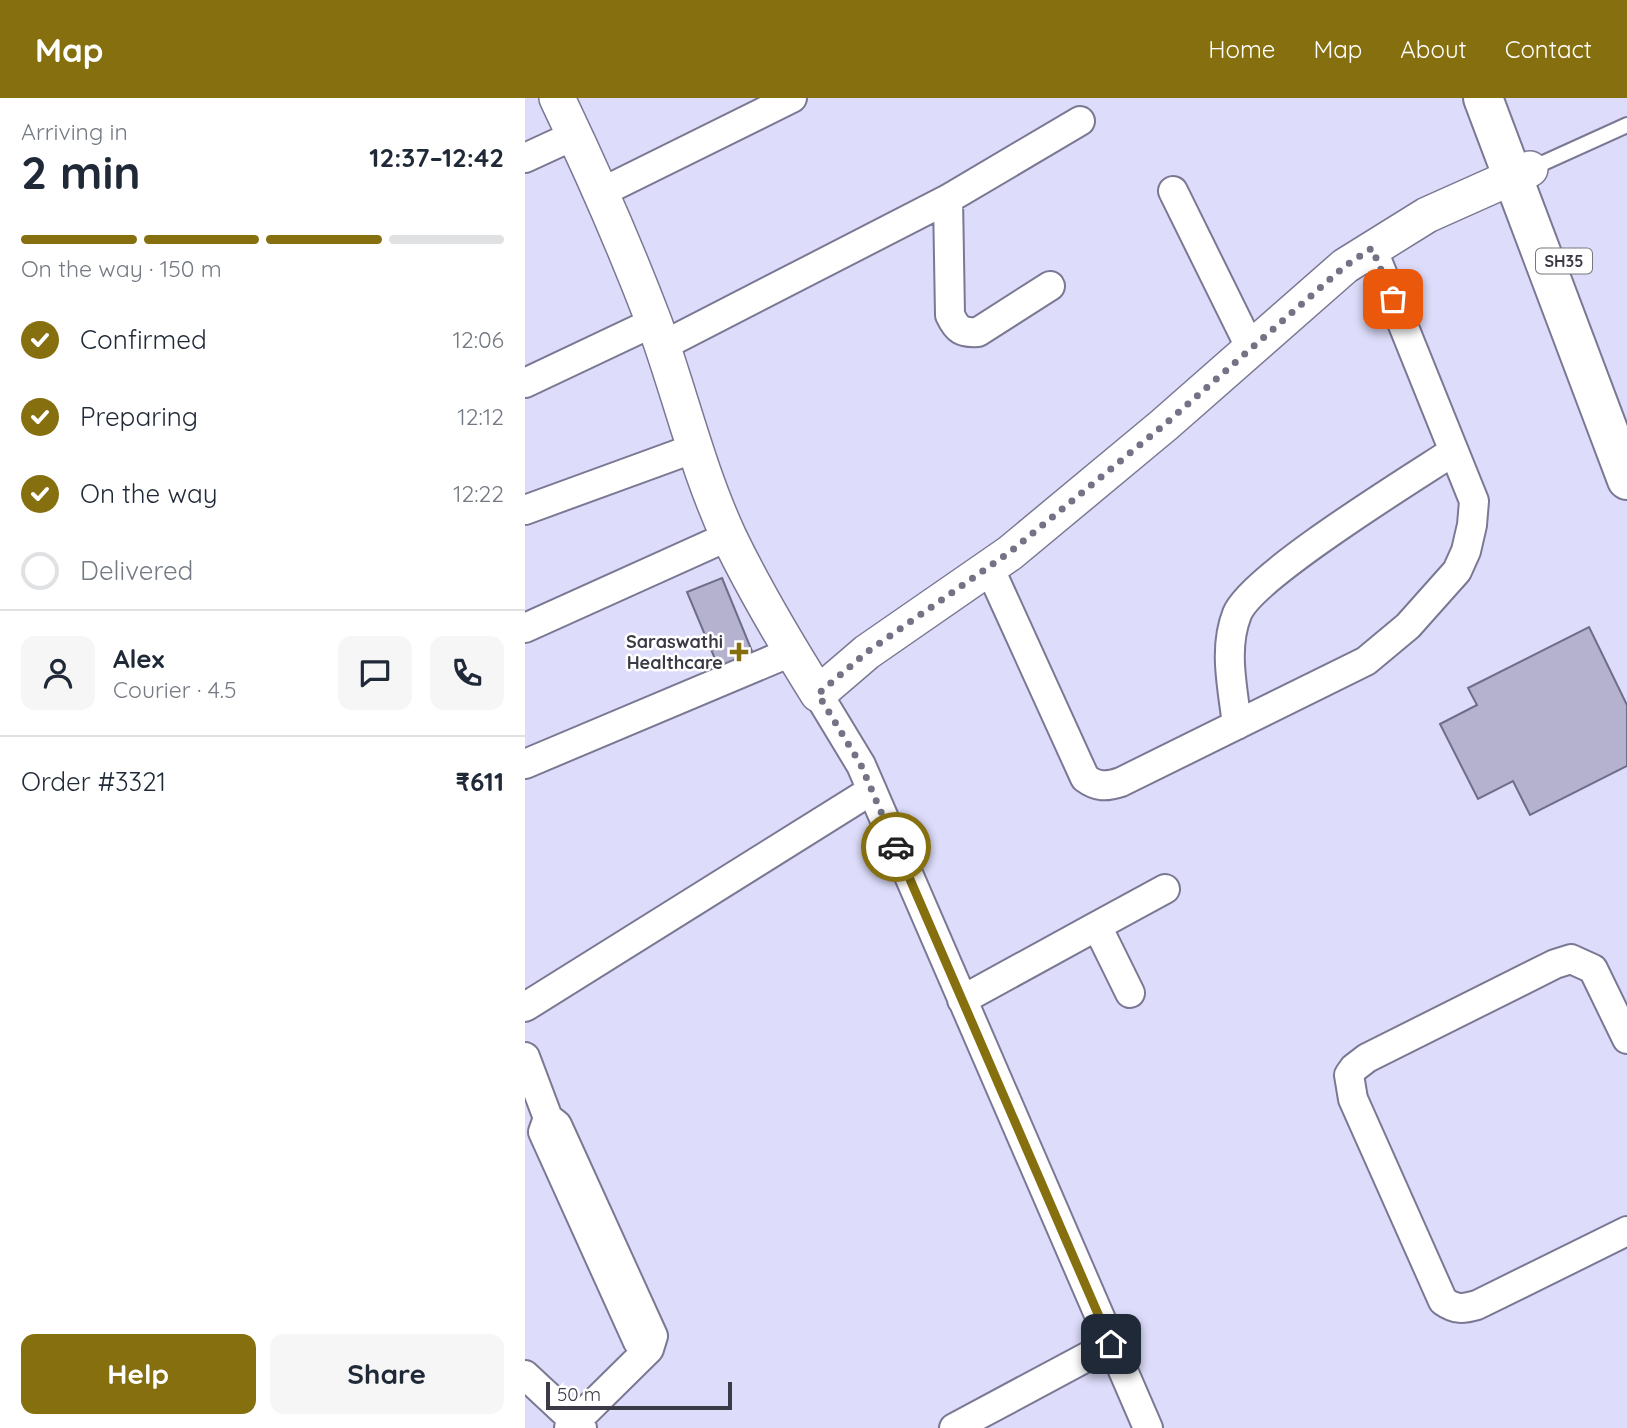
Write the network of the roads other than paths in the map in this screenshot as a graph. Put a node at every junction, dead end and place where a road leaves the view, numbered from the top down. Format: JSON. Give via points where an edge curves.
{"nodes":[{"id":1,"x":557,"y":98,"type":"edge"},
{"id":2,"x":792,"y":98,"type":"edge"},
{"id":3,"x":1483,"y":98,"type":"edge"},
{"id":4,"x":1504,"y":98,"type":"edge"},
{"id":5,"x":1080,"y":121,"type":"dead end"},
{"id":6,"x":1627,"y":125,"type":"edge"},
{"id":7,"x":575,"y":135,"type":"junction"},
{"id":8,"x":525,"y":158,"type":"edge"},
{"id":9,"x":1521,"y":172,"type":"junction"},
{"id":10,"x":1173,"y":191,"type":"dead end"},
{"id":11,"x":601,"y":192,"type":"junction"},
{"id":12,"x":948,"y":199,"type":"junction"},
{"id":13,"x":1372,"y":248,"type":"junction"},
{"id":14,"x":1050,"y":286,"type":"dead end"},
{"id":15,"x":658,"y":334,"type":"junction"},
{"id":16,"x":1251,"y":349,"type":"junction"},
{"id":17,"x":525,"y":383,"type":"edge"},
{"id":18,"x":695,"y":448,"type":"junction"},
{"id":19,"x":1454,"y":451,"type":"junction"},
{"id":20,"x":1624,"y":451,"type":"edge"},
{"id":21,"x":525,"y":510,"type":"edge"},
{"id":22,"x":729,"y":536,"type":"junction"},
{"id":23,"x":989,"y":567,"type":"junction"},
{"id":24,"x":525,"y":628,"type":"edge"},
{"id":25,"x":791,"y":652,"type":"junction"},
{"id":26,"x":818,"y":694,"type":"junction"},
{"id":27,"x":1237,"y":725,"type":"junction"},
{"id":28,"x":525,"y":764,"type":"edge"},
{"id":29,"x":872,"y":790,"type":"junction"},
{"id":30,"x":1165,"y":889,"type":"dead end"},
{"id":31,"x":1097,"y":926,"type":"junction"},
{"id":32,"x":1130,"y":993,"type":"dead end"},
{"id":33,"x":962,"y":1000,"type":"junction"},
{"id":34,"x":525,"y":1007,"type":"edge"},
{"id":35,"x":1627,"y":1039,"type":"edge"},
{"id":36,"x":525,"y":1057,"type":"edge"},
{"id":37,"x":1627,"y":1230,"type":"edge"},
{"id":38,"x":1111,"y":1344,"type":"junction"},
{"id":39,"x":525,"y":1376,"type":"edge"},
{"id":40,"x":575,"y":1426,"type":"edge"},
{"id":41,"x":954,"y":1428,"type":"edge"},
{"id":42,"x":1148,"y":1428,"type":"edge"}],
"edges":[{"from":1,"to":7,"type":"street"},
{"from":2,"to":11,"type":"street"},
{"from":3,"to":9,"type":"main road"},
{"from":4,"to":9,"type":"main road","number":"SH35"},
{"from":5,"to":12,"type":"street"},
{"from":6,"to":9,"type":"lane"},
{"from":7,"to":8,"type":"street"},
{"from":7,"to":11,"type":"street"},
{"from":9,"to":13,"type":"street","via":[[1427,215]]},
{"from":9,"to":20,"type":"main road","number":"SH35"},
{"from":10,"to":16,"type":"street"},
{"from":11,"to":15,"type":"street"},
{"from":12,"to":14,"type":"street","via":[[950,316],[956,328],[978,332]]},
{"from":12,"to":15,"type":"street"},
{"from":13,"to":16,"type":"street"},
{"from":13,"to":19,"type":"street"},
{"from":15,"to":17,"type":"street"},
{"from":15,"to":18,"type":"street"},
{"from":16,"to":23,"type":"street"},
{"from":18,"to":21,"type":"street"},
{"from":18,"to":22,"type":"street"},
{"from":19,"to":27,"type":"street","via":[[1297,556],[1238,611],[1230,664]]},
{"from":19,"to":27,"type":"street","via":[[1474,501],[1466,551],[1457,570],[1408,626],[1366,661]]},
{"from":22,"to":24,"type":"street"},
{"from":22,"to":25,"type":"street"},
{"from":23,"to":26,"type":"street","via":[[867,652]]},
{"from":23,"to":27,"type":"street","via":[[1084,778],[1094,785],[1121,782]]},
{"from":25,"to":26,"type":"street"},
{"from":25,"to":28,"type":"street"},
{"from":26,"to":29,"type":"street"},
{"from":29,"to":33,"type":"street"},
{"from":29,"to":34,"type":"street"},
{"from":30,"to":31,"type":"street"},
{"from":31,"to":32,"type":"street"},
{"from":31,"to":33,"type":"street"},
{"from":33,"to":38,"type":"street"},
{"from":35,"to":37,"type":"street","via":[[1593,970],[1571,959],[1367,1058],[1349,1076],[1353,1099],[1443,1301],[1454,1308],[1477,1305]]},
{"from":36,"to":40,"type":"street","via":[[548,1118],[557,1125],[653,1336],[649,1349]]},
{"from":38,"to":41,"type":"street"},
{"from":38,"to":42,"type":"street"},
{"from":39,"to":40,"type":"street"}]}
